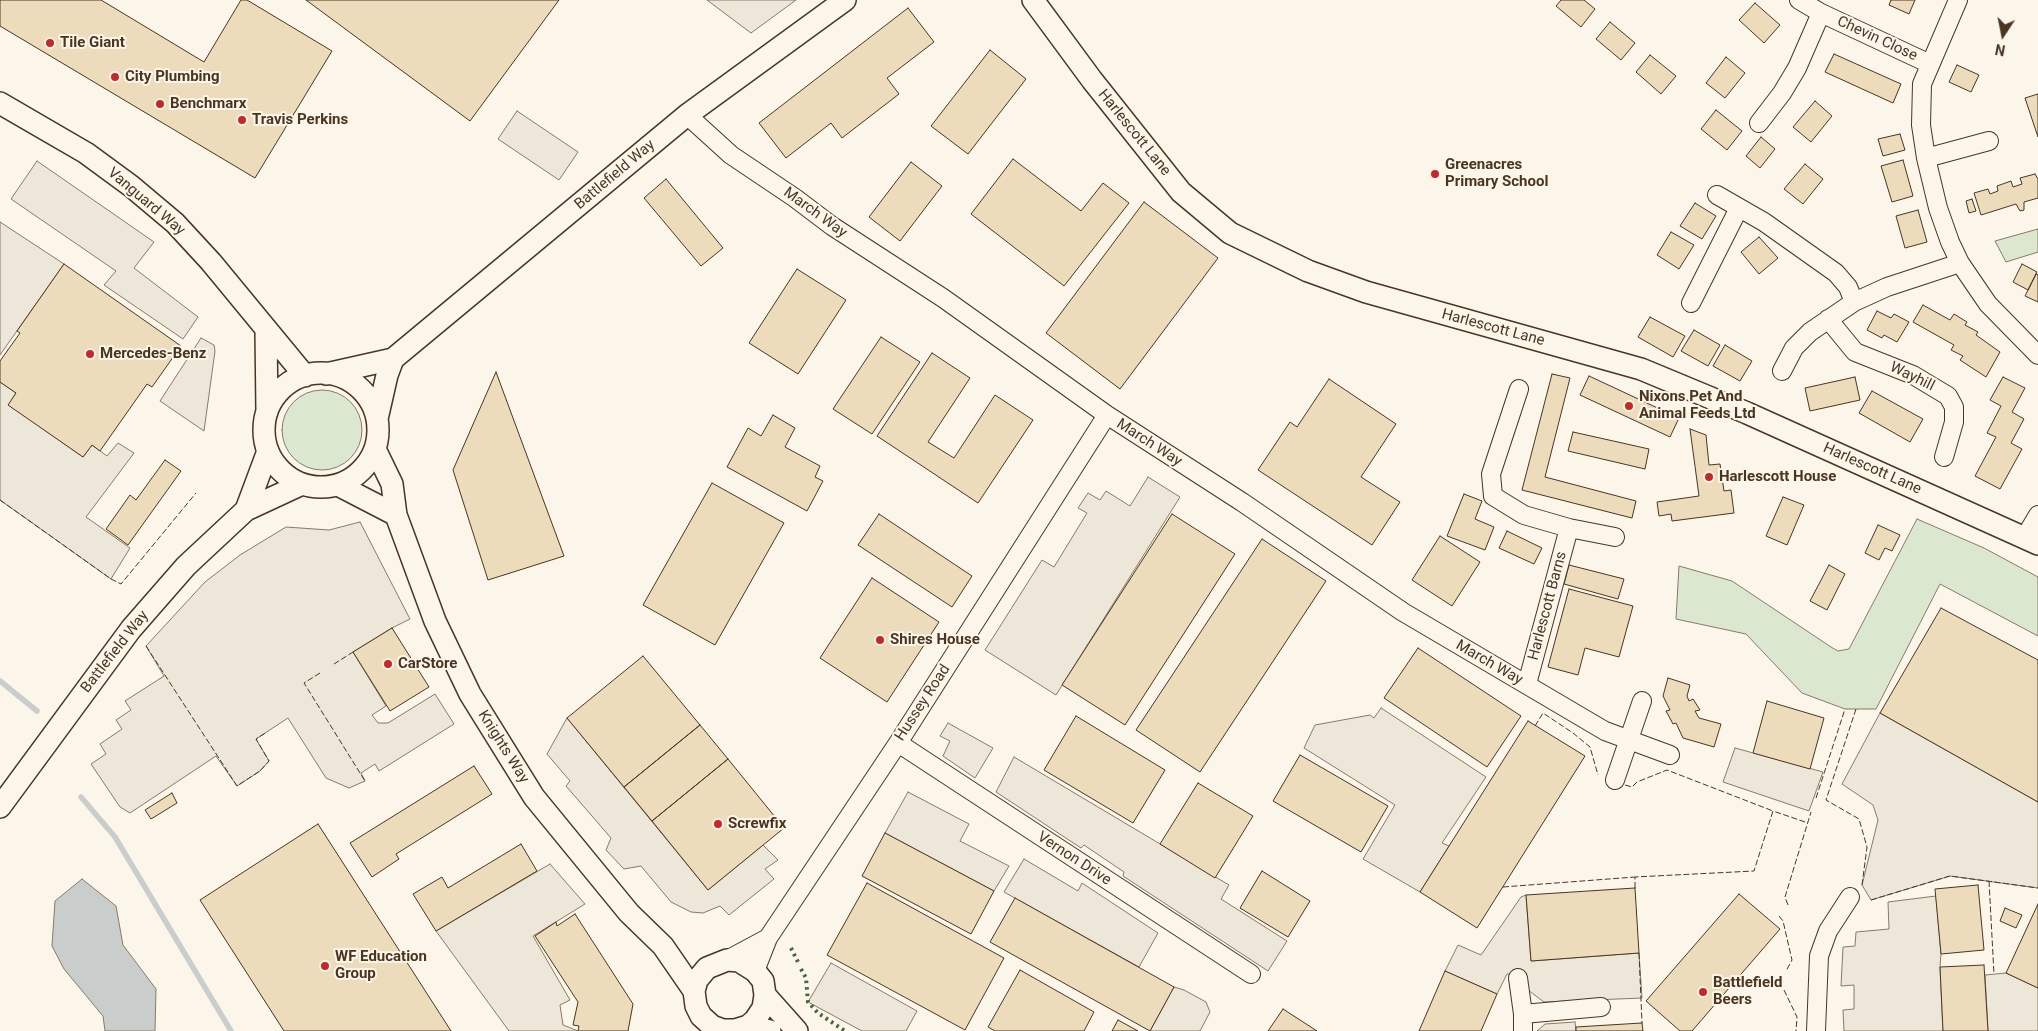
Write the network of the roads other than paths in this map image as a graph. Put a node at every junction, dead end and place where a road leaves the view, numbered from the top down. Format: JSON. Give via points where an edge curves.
{"nodes":[{"id":1,"x":845,"y":0,"type":"edge"},
{"id":2,"x":1033,"y":0,"type":"edge"},
{"id":3,"x":1799,"y":0,"type":"edge"},
{"id":4,"x":1958,"y":0,"type":"edge"},
{"id":5,"x":1821,"y":13,"type":"junction"},
{"id":6,"x":1930,"y":64,"type":"junction"},
{"id":7,"x":0,"y":103,"type":"edge"},
{"id":8,"x":688,"y":115,"type":"junction"},
{"id":9,"x":1759,"y":122,"type":"dead end"},
{"id":10,"x":1989,"y":141,"type":"dead end"},
{"id":11,"x":1926,"y":158,"type":"junction"},
{"id":12,"x":1717,"y":195,"type":"dead end"},
{"id":13,"x":1739,"y":208,"type":"junction"},
{"id":14,"x":1960,"y":263,"type":"junction"},
{"id":15,"x":1854,"y":302,"type":"junction"},
{"id":16,"x":1690,"y":303,"type":"dead end"},
{"id":17,"x":1828,"y":319,"type":"junction"},
{"id":18,"x":266,"y":330,"type":"junction"},
{"id":19,"x":2038,"y":355,"type":"edge"},
{"id":20,"x":393,"y":359,"type":"junction"},
{"id":21,"x":1782,"y":371,"type":"dead end"},
{"id":22,"x":326,"y":374,"type":"junction"},
{"id":23,"x":305,"y":376,"type":"junction"},
{"id":24,"x":1519,"y":389,"type":"dead end"},
{"id":25,"x":267,"y":412,"type":"junction"},
{"id":26,"x":1107,"y":415,"type":"junction"},
{"id":27,"x":377,"y":419,"type":"junction"},
{"id":28,"x":375,"y":449,"type":"junction"},
{"id":29,"x":268,"y":451,"type":"junction"},
{"id":30,"x":1944,"y":457,"type":"dead end"},
{"id":31,"x":302,"y":484,"type":"junction"},
{"id":32,"x":338,"y":485,"type":"junction"},
{"id":33,"x":246,"y":510,"type":"junction"},
{"id":34,"x":2038,"y":514,"type":"edge"},
{"id":35,"x":396,"y":515,"type":"junction"},
{"id":36,"x":1569,"y":528,"type":"junction"},
{"id":37,"x":1615,"y":537,"type":"dead end"},
{"id":38,"x":2032,"y":540,"type":"edge"},
{"id":39,"x":1527,"y":684,"type":"junction"},
{"id":40,"x":1642,"y":701,"type":"dead end"},
{"id":41,"x":1630,"y":742,"type":"junction"},
{"id":42,"x":898,"y":743,"type":"junction"},
{"id":43,"x":1670,"y":755,"type":"dead end"},
{"id":44,"x":1614,"y":780,"type":"dead end"},
{"id":45,"x":0,"y":807,"type":"edge"},
{"id":46,"x":1850,"y":897,"type":"dead end"},
{"id":47,"x":768,"y":938,"type":"junction"},
{"id":48,"x":663,"y":946,"type":"junction"},
{"id":49,"x":726,"y":960,"type":"junction"},
{"id":50,"x":707,"y":968,"type":"junction"},
{"id":51,"x":755,"y":970,"type":"junction"},
{"id":52,"x":1250,"y":974,"type":"dead end"},
{"id":53,"x":1518,"y":978,"type":"dead end"},
{"id":54,"x":694,"y":991,"type":"junction"},
{"id":55,"x":765,"y":995,"type":"junction"},
{"id":56,"x":1601,"y":1007,"type":"dead end"},
{"id":57,"x":1523,"y":1023,"type":"edge"},
{"id":58,"x":700,"y":1024,"type":"edge"},
{"id":59,"x":748,"y":1026,"type":"junction"},
{"id":60,"x":723,"y":1031,"type":"edge"},
{"id":61,"x":770,"y":1031,"type":"edge"},
{"id":62,"x":797,"y":1031,"type":"edge"},
{"id":63,"x":1816,"y":1031,"type":"edge"}],
"edges":[{"from":1,"to":8,"type":"street","name":"Battlefield Way"},
{"from":2,"to":38,"type":"street","name":"Harlescott Lane","via":[[1181,192],[1230,233],[1308,271],[1366,292],[1641,369]]},
{"from":3,"to":5,"type":"street","name":"Chevin Close"},
{"from":4,"to":6,"type":"street"},
{"from":5,"to":6,"type":"street","name":"Chevin Close"},
{"from":5,"to":9,"type":"street","via":[[1797,68]]},
{"from":6,"to":11,"type":"street","via":[[1922,84],[1921,104]]},
{"from":7,"to":18,"type":"street","name":"Vanguard Way","via":[[86,153],[175,223]]},
{"from":8,"to":20,"type":"street","name":"Battlefield Way"},
{"from":8,"to":26,"type":"street","name":"March Way","via":[[731,155]]},
{"from":10,"to":11,"type":"street"},
{"from":11,"to":14,"type":"street","via":[[1938,208]]},
{"from":12,"to":13,"type":"street"},
{"from":13,"to":15,"type":"street","via":[[1836,273],[1848,287]]},
{"from":13,"to":16,"type":"street"},
{"from":14,"to":15,"type":"street","via":[[1887,287]]},
{"from":14,"to":19,"type":"street","via":[[1988,304]]},
{"from":15,"to":17,"type":"street"},
{"from":17,"to":21,"type":"street","via":[[1794,348]]},
{"from":17,"to":30,"type":"street","name":"Wayhill","via":[[1855,352],[1914,375],[1948,396],[1954,407],[1954,422]]},
{"from":18,"to":23,"type":"street","name":"Vanguard Way"},
{"from":18,"to":25,"type":"street"},
{"from":20,"to":22,"type":"street","name":"Battlefield Way"},
{"from":20,"to":27,"type":"street","name":"Battlefield Way","via":[[386,375]]},
{"from":22,"to":23,"type":"street","name":"Battlefield Way"},
{"from":22,"to":27,"type":"street","name":"Battlefield Way","via":[[344,378],[359,388],[371,402]]},
{"from":23,"to":25,"type":"street","name":"Battlefield Way","via":[[282,389]]},
{"from":24,"to":36,"type":"street","via":[[1491,474],[1493,496],[1524,515]]},
{"from":25,"to":29,"type":"street","name":"Battlefield Way","via":[[264,425]]},
{"from":26,"to":39,"type":"street","name":"March Way","via":[[1403,612]]},
{"from":26,"to":42,"type":"street","name":"Hussey Road"},
{"from":27,"to":28,"type":"street","name":"Battlefield Way"},
{"from":28,"to":32,"type":"street","name":"Battlefield Way","via":[[367,465]]},
{"from":28,"to":35,"type":"street","name":"Knights Way","via":[[392,484]]},
{"from":29,"to":31,"type":"street","name":"Battlefield Way","via":[[276,465]]},
{"from":29,"to":33,"type":"street","name":"Battlefield Way"},
{"from":31,"to":32,"type":"street","name":"Battlefield Way"},
{"from":31,"to":33,"type":"street","name":"Battlefield Way"},
{"from":32,"to":35,"type":"street"},
{"from":33,"to":45,"type":"street","name":"Battlefield Way","via":[[186,566],[130,629]]},
{"from":34,"to":38,"type":"street"},
{"from":35,"to":48,"type":"street","name":"Knights Way","via":[[435,621],[479,709],[534,797],[624,907]]},
{"from":36,"to":37,"type":"street"},
{"from":36,"to":39,"type":"street","name":"Harlescott Barns"},
{"from":39,"to":41,"type":"street","name":"March Way","via":[[1582,719]]},
{"from":40,"to":41,"type":"street"},
{"from":41,"to":43,"type":"street","name":"March Way"},
{"from":41,"to":44,"type":"street"},
{"from":42,"to":47,"type":"street","name":"Hussey Road"},
{"from":42,"to":52,"type":"street","name":"Vernon Drive"},
{"from":46,"to":63,"type":"street","via":[[1828,931],[1819,956]]},
{"from":47,"to":49,"type":"street","name":"Hussey Road"},
{"from":47,"to":51,"type":"street","name":"Hussey Road"},
{"from":48,"to":50,"type":"street","name":"Knights Way"},
{"from":48,"to":54,"type":"street","name":"Knights Way"},
{"from":49,"to":50,"type":"street"},
{"from":49,"to":51,"type":"street","via":[[739,960]]},
{"from":50,"to":54,"type":"street","via":[[697,980]]},
{"from":51,"to":55,"type":"street","via":[[763,981]]},
{"from":53,"to":57,"type":"street"},
{"from":54,"to":58,"type":"street","name":"Knights Way"},
{"from":55,"to":59,"type":"street","via":[[763,1008]]},
{"from":55,"to":62,"type":"street"},
{"from":56,"to":57,"type":"street"},
{"from":58,"to":60,"type":"street","name":"Knights Way"},
{"from":59,"to":60,"type":"street","name":"Knights Way"},
{"from":59,"to":61,"type":"street","name":"Knights Way"}]}
